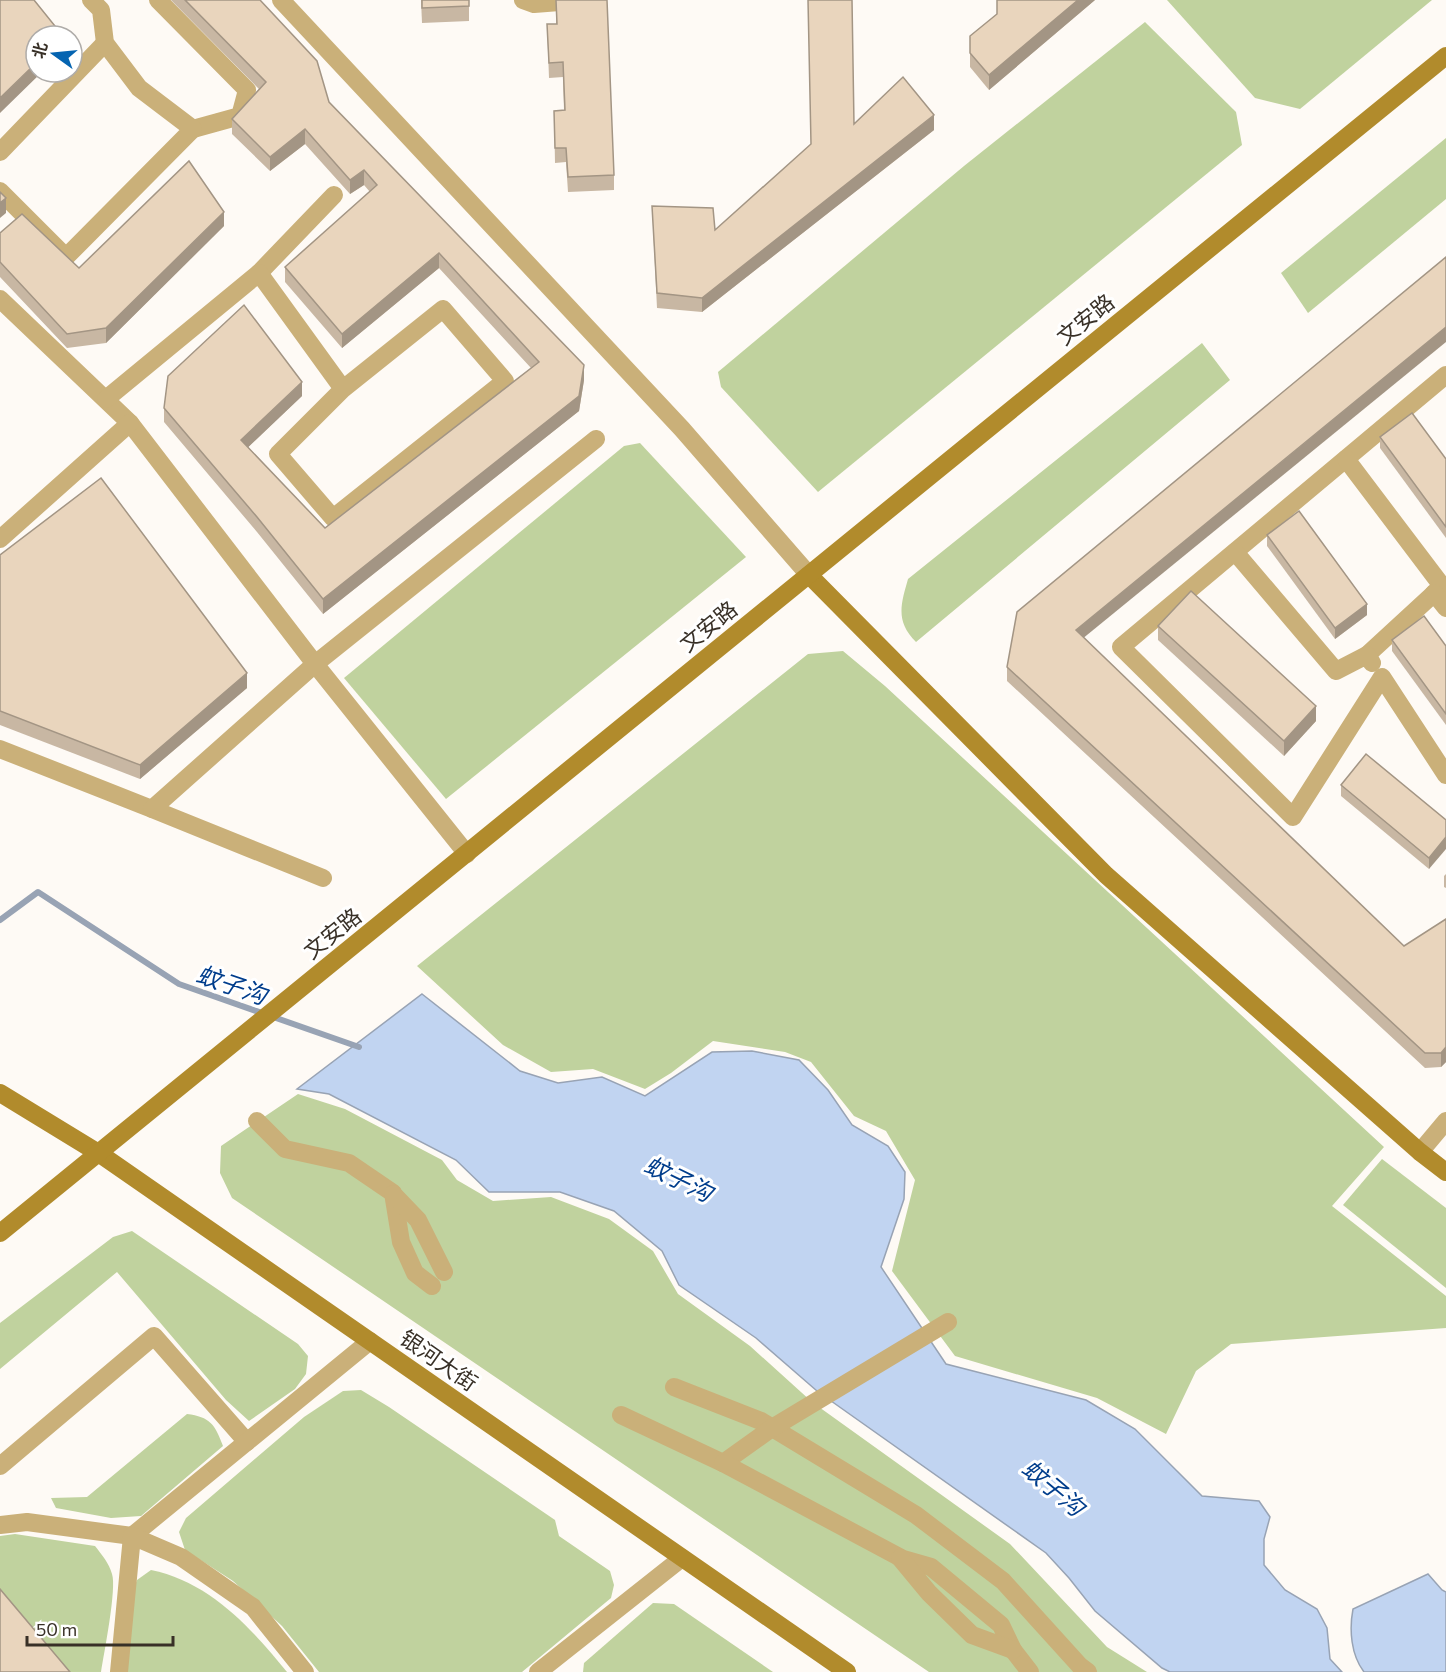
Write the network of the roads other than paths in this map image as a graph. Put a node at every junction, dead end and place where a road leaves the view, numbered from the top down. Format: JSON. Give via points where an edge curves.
{"nodes":[{"id":1,"x":158,"y":0,"type":"edge"},
{"id":2,"x":281,"y":0,"type":"edge"},
{"id":3,"x":523,"y":0,"type":"edge"},
{"id":4,"x":585,"y":0,"type":"edge"},
{"id":5,"x":97,"y":2,"type":"edge"},
{"id":6,"x":105,"y":43,"type":"junction"},
{"id":7,"x":1446,"y":56,"type":"edge"},
{"id":8,"x":193,"y":129,"type":"junction"},
{"id":9,"x":0,"y":152,"type":"edge"},
{"id":10,"x":0,"y":191,"type":"edge"},
{"id":11,"x":334,"y":195,"type":"dead end"},
{"id":12,"x":259,"y":273,"type":"junction"},
{"id":13,"x":0,"y":299,"type":"edge"},
{"id":14,"x":1446,"y":375,"type":"edge"},
{"id":15,"x":343,"y":389,"type":"junction"},
{"id":16,"x":106,"y":399,"type":"junction"},
{"id":17,"x":130,"y":423,"type":"junction"},
{"id":18,"x":596,"y":439,"type":"dead end"},
{"id":19,"x":1346,"y":459,"type":"junction"},
{"id":20,"x":0,"y":539,"type":"edge"},
{"id":21,"x":1235,"y":552,"type":"junction"},
{"id":22,"x":809,"y":574,"type":"junction"},
{"id":23,"x":1434,"y":593,"type":"junction"},
{"id":24,"x":1446,"y":608,"type":"edge"},
{"id":25,"x":1367,"y":655,"type":"junction"},
{"id":26,"x":315,"y":664,"type":"junction"},
{"id":27,"x":1382,"y":677,"type":"junction"},
{"id":28,"x":0,"y":749,"type":"edge"},
{"id":29,"x":1446,"y":775,"type":"edge"},
{"id":30,"x":152,"y":809,"type":"junction"},
{"id":31,"x":466,"y":854,"type":"junction"},
{"id":32,"x":323,"y":878,"type":"dead end"},
{"id":33,"x":0,"y":1093,"type":"edge"},
{"id":34,"x":257,"y":1121,"type":"dead end"},
{"id":35,"x":1446,"y":1122,"type":"edge"},
{"id":36,"x":1420,"y":1152,"type":"junction"},
{"id":37,"x":100,"y":1154,"type":"junction"},
{"id":38,"x":1446,"y":1172,"type":"edge"},
{"id":39,"x":393,"y":1193,"type":"junction"},
{"id":40,"x":0,"y":1233,"type":"edge"},
{"id":41,"x":948,"y":1322,"type":"dead end"},
{"id":42,"x":370,"y":1341,"type":"junction"},
{"id":43,"x":674,"y":1387,"type":"dead end"},
{"id":44,"x":621,"y":1415,"type":"dead end"},
{"id":45,"x":772,"y":1428,"type":"junction"},
{"id":46,"x":247,"y":1442,"type":"junction"},
{"id":47,"x":723,"y":1463,"type":"junction"},
{"id":48,"x":0,"y":1466,"type":"edge"},
{"id":49,"x":0,"y":1525,"type":"edge"},
{"id":50,"x":132,"y":1536,"type":"junction"},
{"id":51,"x":898,"y":1557,"type":"junction"},
{"id":52,"x":682,"y":1558,"type":"junction"},
{"id":53,"x":1013,"y":1650,"type":"junction"},
{"id":54,"x":550,"y":1669,"type":"edge"},
{"id":55,"x":1027,"y":1670,"type":"edge"},
{"id":56,"x":118,"y":1672,"type":"edge"},
{"id":57,"x":305,"y":1672,"type":"edge"},
{"id":58,"x":847,"y":1672,"type":"edge"},
{"id":59,"x":1088,"y":1672,"type":"edge"}],
"edges":[{"from":1,"to":8,"type":"street","via":[[247,90],[240,116]]},
{"from":2,"to":22,"type":"street","via":[[682,429]]},
{"from":3,"to":4,"type":"street","via":[[534,4]]},
{"from":5,"to":6,"type":"street"},
{"from":6,"to":8,"type":"street","via":[[139,88]]},
{"from":6,"to":9,"type":"street"},
{"from":7,"to":22,"type":"main road","name":"文安路"},
{"from":8,"to":10,"type":"street","via":[[66,257]]},
{"from":11,"to":12,"type":"street"},
{"from":12,"to":15,"type":"street"},
{"from":12,"to":16,"type":"street"},
{"from":13,"to":16,"type":"street"},
{"from":14,"to":19,"type":"street"},
{"from":15,"to":15,"type":"street","via":[[278,454],[333,518],[505,381],[443,309]]},
{"from":16,"to":17,"type":"street"},
{"from":17,"to":20,"type":"street"},
{"from":17,"to":26,"type":"street"},
{"from":18,"to":26,"type":"street"},
{"from":19,"to":21,"type":"street"},
{"from":19,"to":23,"type":"street","via":[[1442,586]]},
{"from":21,"to":25,"type":"street","via":[[1336,671]]},
{"from":21,"to":27,"type":"street","via":[[1121,648],[1293,817]]},
{"from":22,"to":31,"type":"main road","name":"文安路"},
{"from":22,"to":36,"type":"main road","via":[[1106,875]]},
{"from":23,"to":24,"type":"street"},
{"from":23,"to":25,"type":"street"},
{"from":25,"to":27,"type":"street"},
{"from":26,"to":30,"type":"street"},
{"from":26,"to":31,"type":"street"},
{"from":27,"to":29,"type":"street"},
{"from":28,"to":30,"type":"street"},
{"from":30,"to":32,"type":"street"},
{"from":31,"to":37,"type":"main road","name":"文安路"},
{"from":33,"to":37,"type":"main road","name":"银河大街"},
{"from":34,"to":39,"type":"street","via":[[285,1149],[349,1163]]},
{"from":35,"to":36,"type":"street"},
{"from":36,"to":38,"type":"main road"},
{"from":37,"to":40,"type":"main road","name":"文安路"},
{"from":37,"to":42,"type":"main road","name":"银河大街"},
{"from":39,"to":39,"type":"street","via":[[401,1242],[415,1273],[438,1279],[418,1220]]},
{"from":41,"to":45,"type":"street"},
{"from":42,"to":46,"type":"street"},
{"from":42,"to":52,"type":"main road","name":"银河大街"},
{"from":43,"to":45,"type":"street"},
{"from":44,"to":47,"type":"street"},
{"from":45,"to":47,"type":"street"},
{"from":45,"to":59,"type":"street","via":[[916,1515],[1003,1581]]},
{"from":46,"to":48,"type":"street","via":[[154,1336]]},
{"from":46,"to":50,"type":"street"},
{"from":47,"to":51,"type":"street"},
{"from":49,"to":50,"type":"street","via":[[27,1522]]},
{"from":50,"to":56,"type":"street"},
{"from":50,"to":57,"type":"street","via":[[181,1557],[253,1606]]},
{"from":51,"to":53,"type":"street","via":[[972,1635]]},
{"from":51,"to":53,"type":"street","via":[[931,1567],[1001,1625]]},
{"from":52,"to":54,"type":"street"},
{"from":52,"to":58,"type":"main road","name":"银河大街"},
{"from":53,"to":55,"type":"street"}]}
